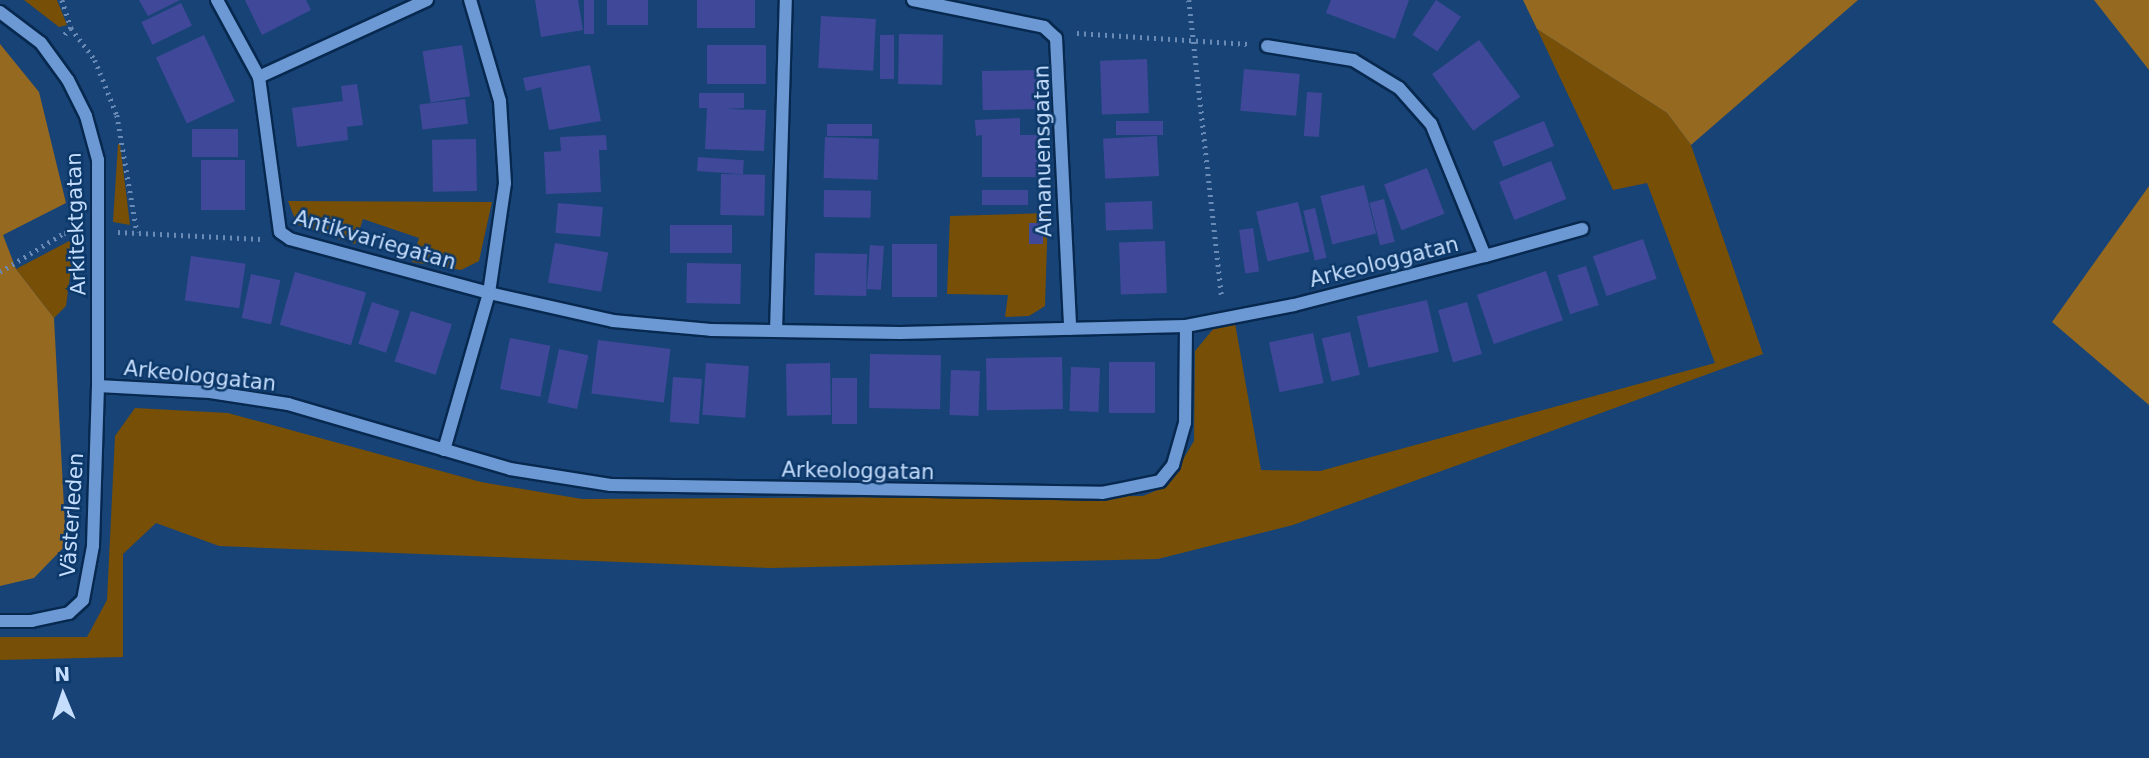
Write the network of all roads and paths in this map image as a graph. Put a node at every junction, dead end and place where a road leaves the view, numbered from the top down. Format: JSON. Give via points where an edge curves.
{"nodes":[{"id":1,"x":62,"y":0,"type":"edge"},
{"id":2,"x":217,"y":0,"type":"edge"},
{"id":3,"x":427,"y":0,"type":"edge"},
{"id":4,"x":470,"y":0,"type":"edge"},
{"id":5,"x":786,"y":0,"type":"edge"},
{"id":6,"x":913,"y":0,"type":"edge"},
{"id":7,"x":1189,"y":0,"type":"edge"},
{"id":8,"x":0,"y":12,"type":"edge"},
{"id":9,"x":1056,"y":38,"type":"junction"},
{"id":10,"x":1190,"y":39,"type":"junction"},
{"id":11,"x":1267,"y":46,"type":"joint"},
{"id":12,"x":46,"y":50,"type":"junction"},
{"id":13,"x":259,"y":77,"type":"junction"},
{"id":14,"x":1582,"y":229,"type":"dead end"},
{"id":15,"x":98,"y":232,"type":"junction"},
{"id":16,"x":279,"y":232,"type":"junction"},
{"id":17,"x":1485,"y":256,"type":"junction"},
{"id":18,"x":0,"y":272,"type":"edge"},
{"id":19,"x":489,"y":293,"type":"junction"},
{"id":20,"x":1224,"y":318,"type":"junction"},
{"id":21,"x":1186,"y":326,"type":"junction"},
{"id":22,"x":1070,"y":329,"type":"junction"},
{"id":23,"x":776,"y":331,"type":"junction"},
{"id":24,"x":98,"y":386,"type":"junction"},
{"id":25,"x":444,"y":450,"type":"junction"},
{"id":26,"x":0,"y":621,"type":"edge"}],
"edges":[{"from":1,"to":12,"type":"path","via":[[71,28]]},
{"from":2,"to":13,"type":"street","name":"Antikvariegatan"},
{"from":3,"to":13,"type":"street"},
{"from":4,"to":19,"type":"street","via":[[490,57],[504,141],[501,220]]},
{"from":5,"to":23,"type":"street"},
{"from":6,"to":9,"type":"street","name":"Amanuensgatan","via":[[1044,27]]},
{"from":7,"to":10,"type":"path"},
{"from":8,"to":12,"type":"street","name":"Arkitektgatan"},
{"from":9,"to":10,"type":"path","via":[[1088,31]]},
{"from":9,"to":22,"type":"street","name":"Amanuensgatan"},
{"from":10,"to":11,"type":"path"},
{"from":10,"to":20,"type":"path"},
{"from":11,"to":17,"type":"street","name":"Arkeologgatan","via":[[1353,60],[1399,88],[1431,124]]},
{"from":12,"to":15,"type":"street","name":"Arkitektgatan","via":[[86,116],[98,160]]},
{"from":13,"to":16,"type":"street","name":"Antikvariegatan"},
{"from":14,"to":17,"type":"street","name":"Arkeologgatan"},
{"from":15,"to":16,"type":"path","via":[[194,232],[257,240]]},
{"from":15,"to":18,"type":"path","via":[[64,233]]},
{"from":15,"to":24,"type":"street","name":"Arkitektgatan"},
{"from":16,"to":19,"type":"street","name":"Antikvariegatan","via":[[290,239]]},
{"from":17,"to":20,"type":"street","name":"Arkeologgatan","via":[[1413,277]]},
{"from":19,"to":23,"type":"street","via":[[613,321]]},
{"from":19,"to":25,"type":"street"},
{"from":20,"to":21,"type":"street","name":"Arkeologgatan"},
{"from":21,"to":22,"type":"street"},
{"from":21,"to":25,"type":"street","name":"Arkeologgatan","via":[[1185,423],[1179,448],[1160,481],[1135,489],[1102,493],[658,489],[557,478]]},
{"from":22,"to":23,"type":"street"},
{"from":24,"to":25,"type":"street","name":"Arkeologgatan","via":[[210,392],[288,404]]},
{"from":24,"to":26,"type":"street","name":"Västerleden","via":[[93,546],[83,600],[69,612],[32,621]]}]}
